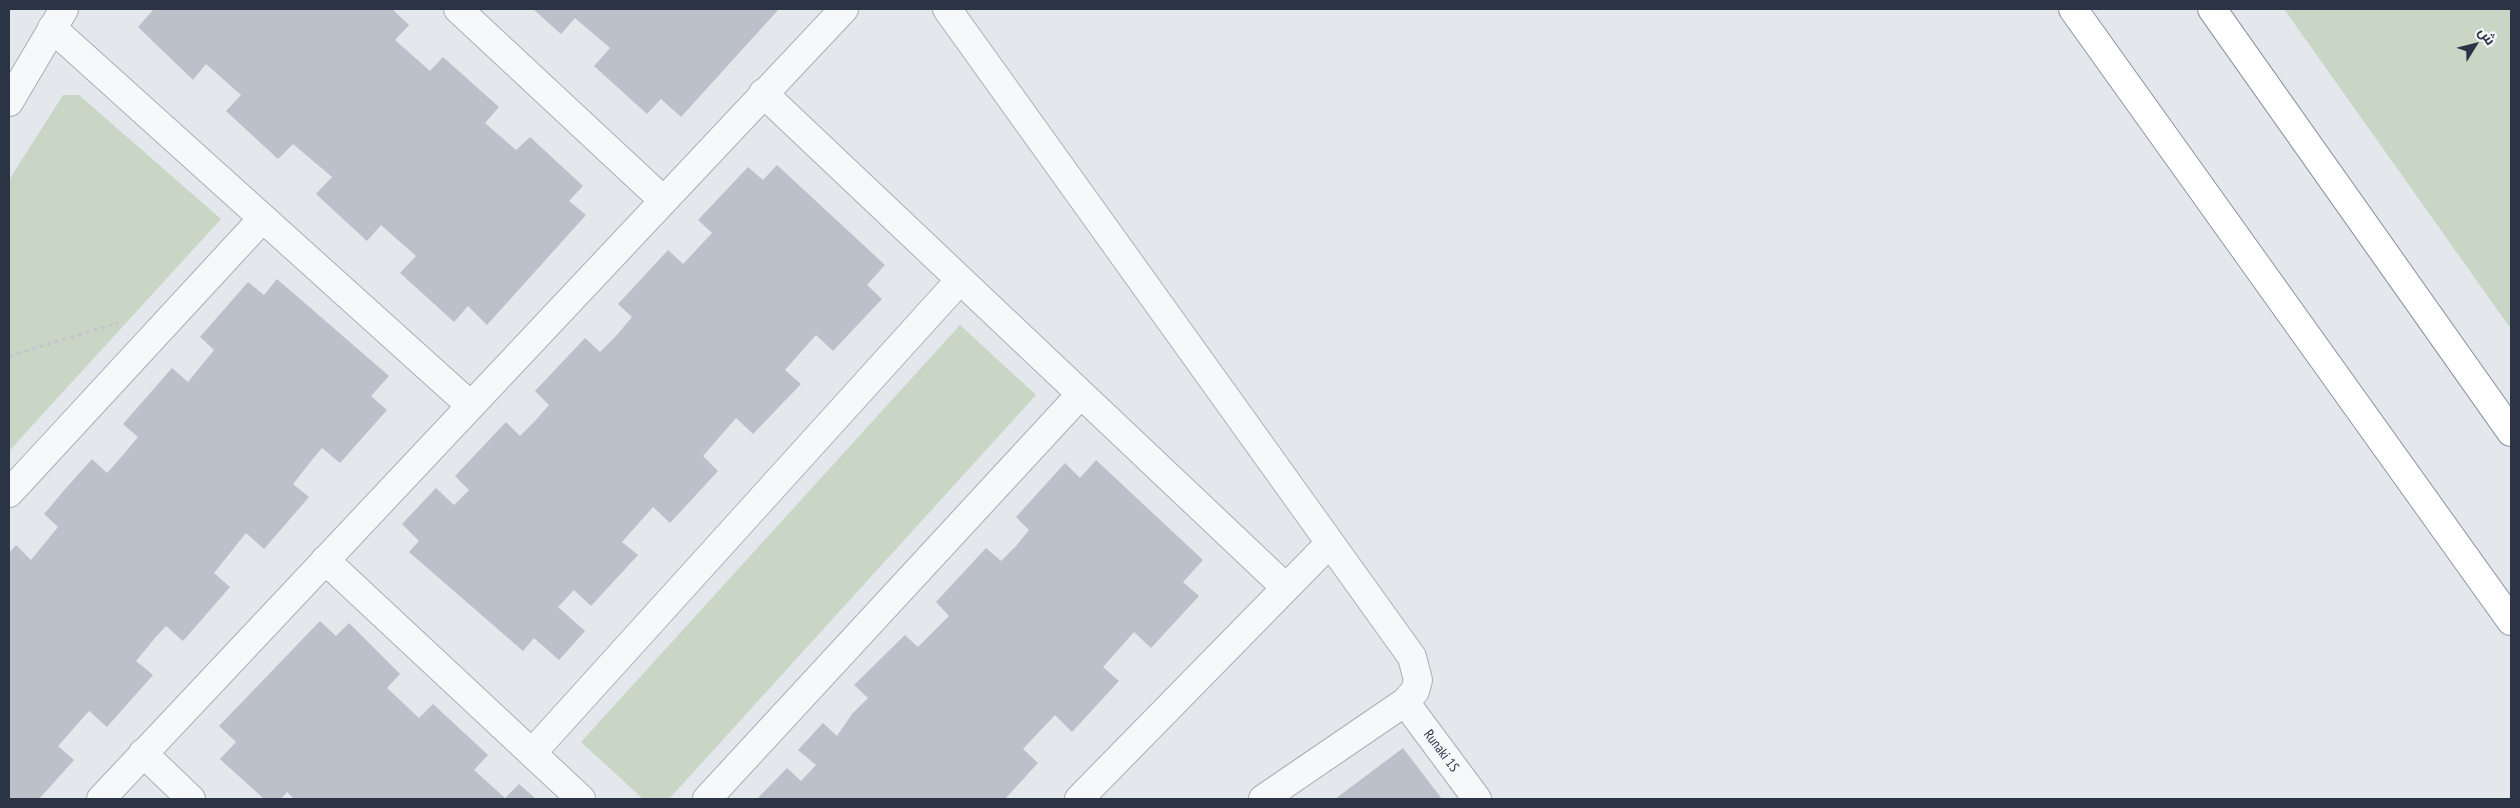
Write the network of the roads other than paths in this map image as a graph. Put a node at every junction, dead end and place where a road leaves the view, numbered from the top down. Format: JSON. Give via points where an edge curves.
{"nodes":[{"id":1,"x":458,"y":9,"type":"edge"},
{"id":2,"x":844,"y":9,"type":"edge"},
{"id":3,"x":947,"y":9,"type":"edge"},
{"id":4,"x":2073,"y":9,"type":"edge"},
{"id":5,"x":2212,"y":9,"type":"edge"},
{"id":6,"x":58,"y":18,"type":"edge"},
{"id":7,"x":762,"y":93,"type":"junction"},
{"id":8,"x":9,"y":102,"type":"edge"},
{"id":9,"x":663,"y":200,"type":"junction"},
{"id":10,"x":263,"y":218,"type":"junction"},
{"id":11,"x":960,"y":280,"type":"junction"},
{"id":12,"x":1081,"y":394,"type":"junction"},
{"id":13,"x":470,"y":405,"type":"junction"},
{"id":14,"x":2511,"y":432,"type":"edge"},
{"id":15,"x":9,"y":492,"type":"edge"},
{"id":16,"x":1329,"y":544,"type":"junction"},
{"id":17,"x":325,"y":560,"type":"junction"},
{"id":18,"x":1286,"y":588,"type":"junction"},
{"id":19,"x":2511,"y":621,"type":"edge"},
{"id":20,"x":1405,"y":702,"type":"junction"},
{"id":21,"x":532,"y":753,"type":"junction"},
{"id":22,"x":143,"y":754,"type":"junction"},
{"id":23,"x":101,"y":799,"type":"edge"},
{"id":24,"x":191,"y":799,"type":"edge"},
{"id":25,"x":581,"y":799,"type":"edge"},
{"id":26,"x":707,"y":799,"type":"edge"},
{"id":27,"x":1079,"y":799,"type":"edge"},
{"id":28,"x":1264,"y":799,"type":"edge"},
{"id":29,"x":1477,"y":799,"type":"edge"}],
"edges":[{"from":1,"to":9,"type":"street"},
{"from":2,"to":7,"type":"street"},
{"from":3,"to":16,"type":"street"},
{"from":4,"to":19,"type":"highway"},
{"from":5,"to":14,"type":"highway"},
{"from":6,"to":8,"type":"street"},
{"from":6,"to":10,"type":"street"},
{"from":7,"to":9,"type":"street"},
{"from":7,"to":11,"type":"street"},
{"from":9,"to":13,"type":"street"},
{"from":10,"to":13,"type":"street"},
{"from":10,"to":15,"type":"street"},
{"from":11,"to":12,"type":"street"},
{"from":11,"to":21,"type":"street"},
{"from":12,"to":18,"type":"street"},
{"from":12,"to":26,"type":"street"},
{"from":13,"to":17,"type":"street"},
{"from":16,"to":18,"type":"street"},
{"from":16,"to":20,"type":"street","via":[[1412,657],[1418,680],[1415,691]]},
{"from":17,"to":21,"type":"street"},
{"from":17,"to":22,"type":"street"},
{"from":18,"to":27,"type":"street"},
{"from":20,"to":28,"type":"street"},
{"from":20,"to":29,"type":"street","name":"Runaki 1S"},
{"from":21,"to":25,"type":"street"},
{"from":22,"to":23,"type":"street"},
{"from":22,"to":24,"type":"street"}]}
